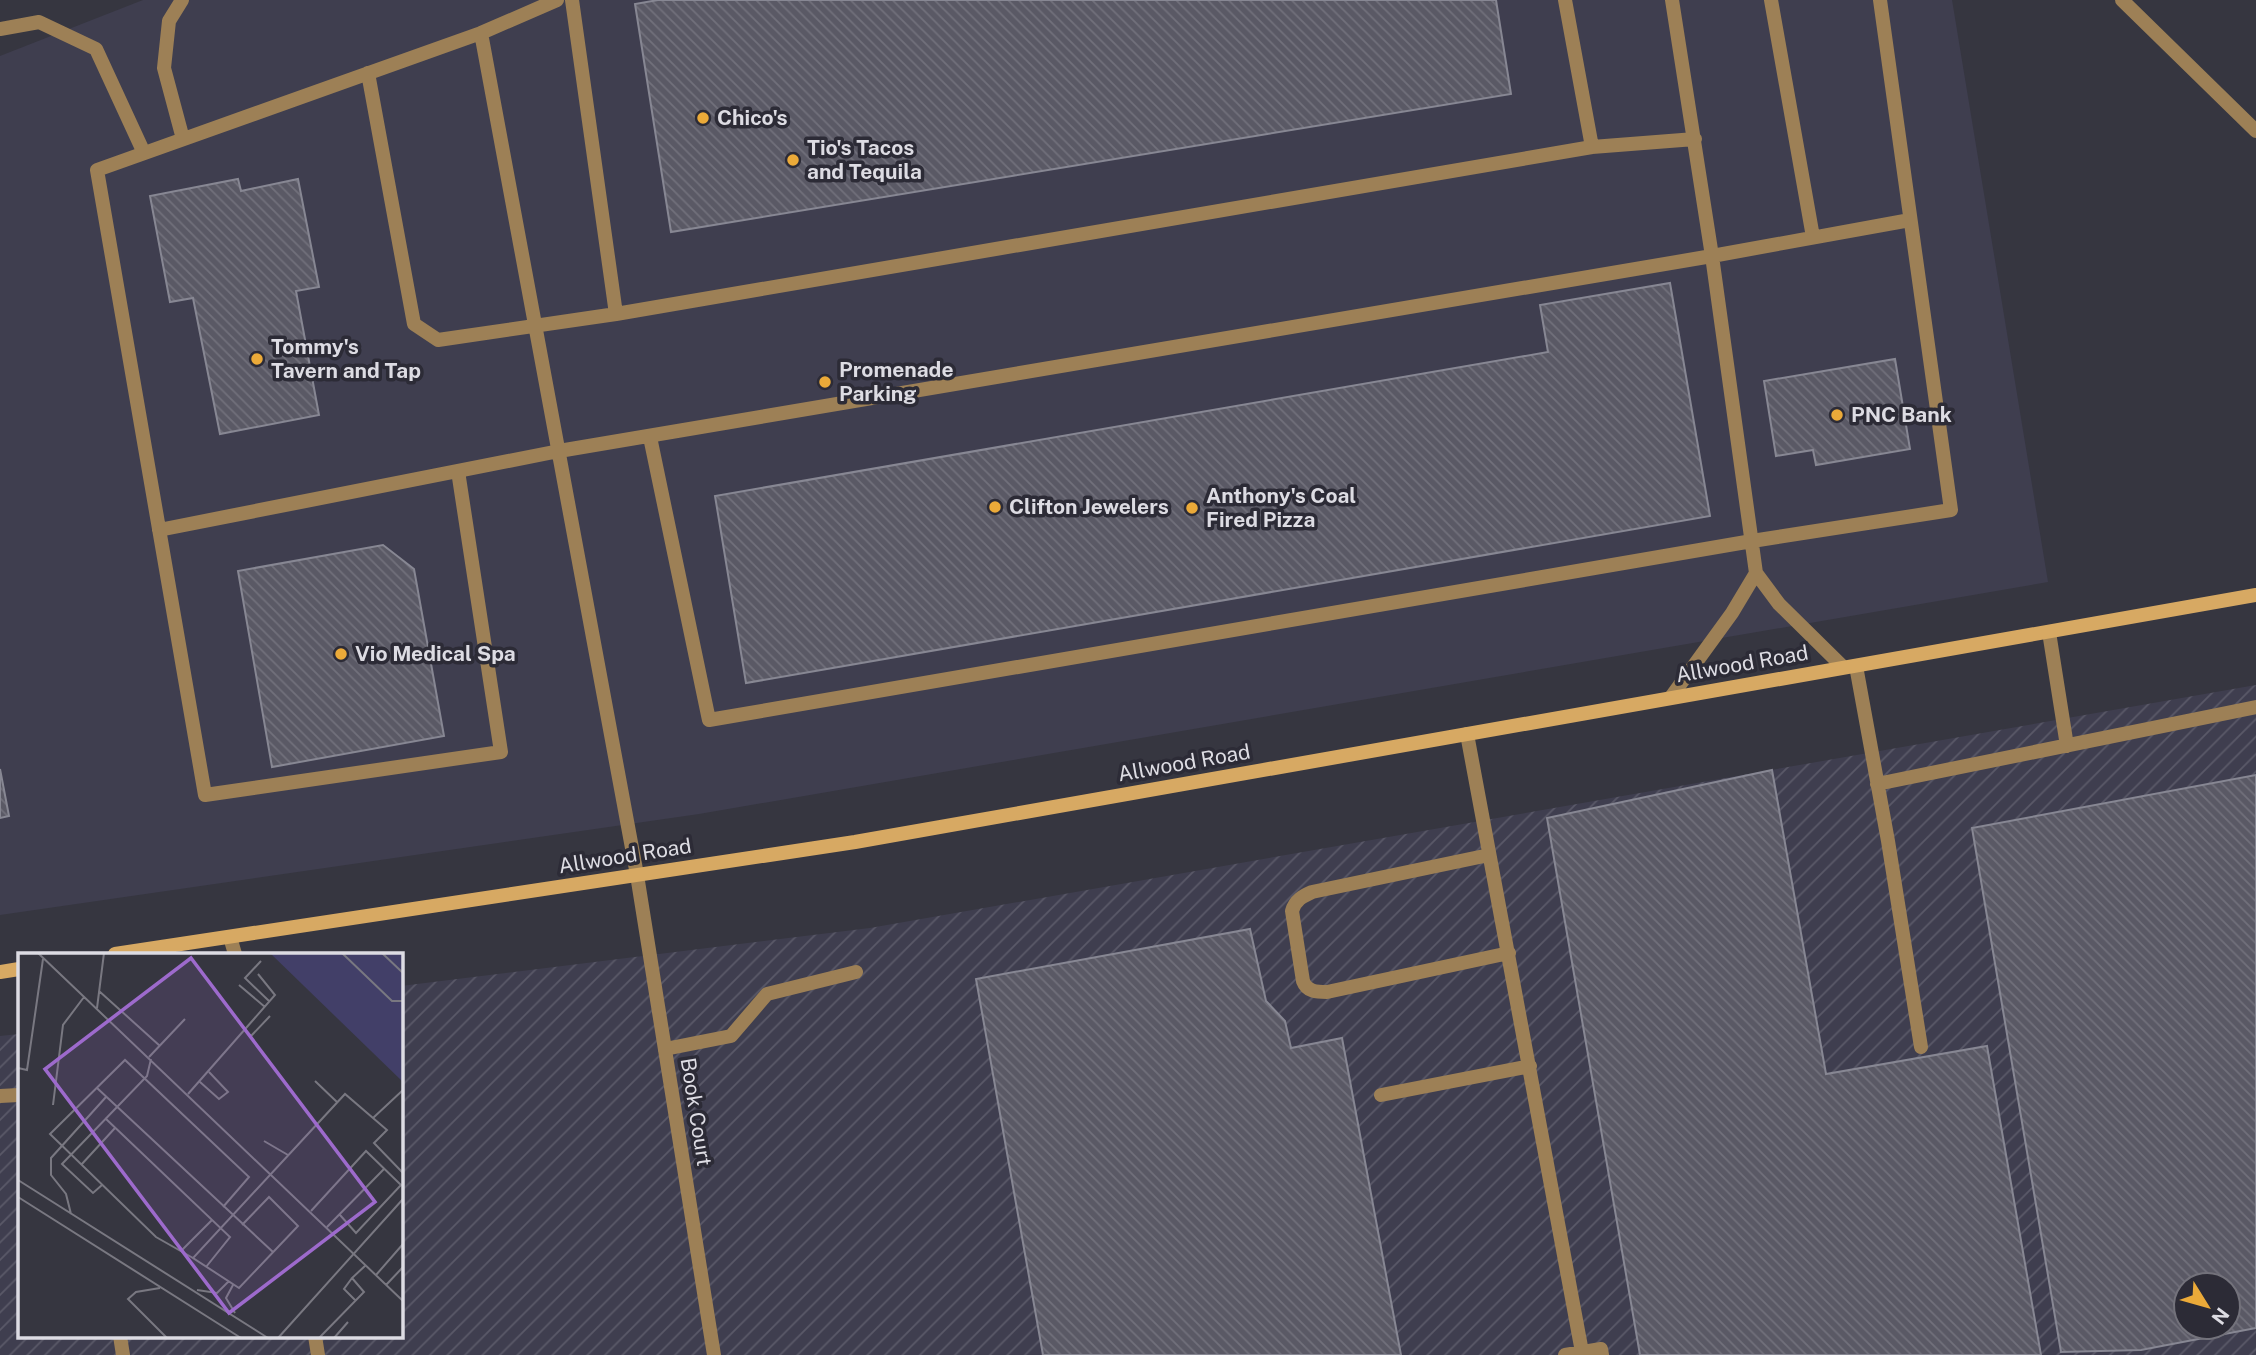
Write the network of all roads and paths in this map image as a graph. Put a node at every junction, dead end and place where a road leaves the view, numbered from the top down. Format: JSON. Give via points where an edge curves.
{"nodes":[{"id":1,"x":182,"y":0,"type":"edge"},
{"id":2,"x":557,"y":0,"type":"edge"},
{"id":3,"x":572,"y":0,"type":"edge"},
{"id":4,"x":1564,"y":0,"type":"edge"},
{"id":5,"x":1672,"y":0,"type":"edge"},
{"id":6,"x":1771,"y":0,"type":"edge"},
{"id":7,"x":1880,"y":0,"type":"edge"},
{"id":8,"x":2122,"y":0,"type":"edge"},
{"id":9,"x":0,"y":29,"type":"edge"},
{"id":10,"x":481,"y":33,"type":"junction"},
{"id":11,"x":368,"y":73,"type":"junction"},
{"id":12,"x":2256,"y":131,"type":"edge"},
{"id":13,"x":183,"y":139,"type":"junction"},
{"id":14,"x":1695,"y":139,"type":"junction"},
{"id":15,"x":1592,"y":148,"type":"junction"},
{"id":16,"x":144,"y":153,"type":"junction"},
{"id":17,"x":1910,"y":220,"type":"junction"},
{"id":18,"x":1813,"y":237,"type":"junction"},
{"id":19,"x":1712,"y":256,"type":"junction"},
{"id":20,"x":616,"y":314,"type":"junction"},
{"id":21,"x":536,"y":327,"type":"junction"},
{"id":22,"x":650,"y":437,"type":"junction"},
{"id":23,"x":559,"y":452,"type":"junction"},
{"id":24,"x":458,"y":471,"type":"junction"},
{"id":25,"x":159,"y":530,"type":"junction"},
{"id":26,"x":1752,"y":541,"type":"junction"},
{"id":27,"x":1756,"y":573,"type":"junction"},
{"id":28,"x":2256,"y":595,"type":"edge"},
{"id":29,"x":2049,"y":632,"type":"junction"},
{"id":30,"x":1850,"y":666,"type":"junction"},
{"id":31,"x":1671,"y":697,"type":"junction"},
{"id":32,"x":2256,"y":707,"type":"edge"},
{"id":33,"x":1467,"y":734,"type":"junction"},
{"id":34,"x":2067,"y":746,"type":"junction"},
{"id":35,"x":1877,"y":784,"type":"junction"},
{"id":36,"x":1489,"y":855,"type":"junction"},
{"id":37,"x":637,"y":875,"type":"junction"},
{"id":38,"x":230,"y":937,"type":"junction"},
{"id":39,"x":123,"y":953,"type":"edge"},
{"id":40,"x":235,"y":953,"type":"edge"},
{"id":41,"x":1509,"y":953,"type":"junction"},
{"id":42,"x":18,"y":969,"type":"edge"},
{"id":43,"x":0,"y":972,"type":"edge"},
{"id":44,"x":856,"y":972,"type":"dead end"},
{"id":45,"x":1921,"y":1047,"type":"dead end"},
{"id":46,"x":665,"y":1049,"type":"junction"},
{"id":47,"x":1530,"y":1066,"type":"junction"},
{"id":48,"x":18,"y":1095,"type":"edge"},
{"id":49,"x":1381,"y":1095,"type":"dead end"},
{"id":50,"x":0,"y":1097,"type":"edge"},
{"id":51,"x":1582,"y":1352,"type":"junction"},
{"id":52,"x":713,"y":1355,"type":"edge"},
{"id":53,"x":1565,"y":1355,"type":"edge"},
{"id":54,"x":1602,"y":1355,"type":"edge"}],
"edges":[{"from":1,"to":13,"type":"street","via":[[169,22],[164,68]]},
{"from":2,"to":10,"type":"street"},
{"from":3,"to":20,"type":"street"},
{"from":4,"to":15,"type":"street"},
{"from":5,"to":14,"type":"street"},
{"from":6,"to":18,"type":"street"},
{"from":7,"to":17,"type":"street"},
{"from":8,"to":12,"type":"street"},
{"from":9,"to":16,"type":"street","via":[[39,22],[96,49]]},
{"from":10,"to":11,"type":"street"},
{"from":10,"to":21,"type":"street","name":"Book Court"},
{"from":11,"to":13,"type":"street"},
{"from":11,"to":21,"type":"street","via":[[414,324],[438,340]]},
{"from":13,"to":16,"type":"street"},
{"from":14,"to":15,"type":"street"},
{"from":14,"to":19,"type":"street"},
{"from":15,"to":20,"type":"street"},
{"from":16,"to":25,"type":"street","via":[[97,170]]},
{"from":17,"to":18,"type":"street"},
{"from":17,"to":26,"type":"street","via":[[1951,510]]},
{"from":18,"to":19,"type":"street"},
{"from":19,"to":22,"type":"street"},
{"from":19,"to":26,"type":"street"},
{"from":20,"to":21,"type":"street"},
{"from":21,"to":23,"type":"street","name":"Book Court"},
{"from":22,"to":23,"type":"street"},
{"from":22,"to":26,"type":"street","via":[[709,720]]},
{"from":23,"to":24,"type":"street"},
{"from":23,"to":37,"type":"street","name":"Book Court"},
{"from":24,"to":25,"type":"street"},
{"from":24,"to":25,"type":"street","via":[[501,752],[205,795]]},
{"from":26,"to":27,"type":"street"},
{"from":27,"to":30,"type":"street","via":[[1779,604]]},
{"from":27,"to":31,"type":"street"},
{"from":28,"to":29,"type":"main road","name":"Allwood Road"},
{"from":29,"to":30,"type":"main road","name":"Allwood Road"},
{"from":29,"to":34,"type":"street"},
{"from":30,"to":31,"type":"main road","name":"Allwood Road"},
{"from":30,"to":35,"type":"street"},
{"from":31,"to":33,"type":"main road","name":"Allwood Road"},
{"from":32,"to":34,"type":"street"},
{"from":33,"to":36,"type":"street"},
{"from":33,"to":37,"type":"main road","name":"Allwood Road","via":[[855,842]]},
{"from":34,"to":35,"type":"street"},
{"from":35,"to":45,"type":"street"},
{"from":36,"to":41,"type":"street"},
{"from":36,"to":41,"type":"street","via":[[1304,895],[1292,911],[1303,981],[1315,992],[1327,992]]},
{"from":37,"to":38,"type":"main road","name":"Allwood Road"},
{"from":37,"to":46,"type":"street","name":"Book Court"},
{"from":38,"to":39,"type":"main road","name":"Allwood Road"},
{"from":38,"to":40,"type":"street"},
{"from":41,"to":47,"type":"street"},
{"from":42,"to":43,"type":"main road"},
{"from":44,"to":46,"type":"street","via":[[767,994],[731,1036]]},
{"from":46,"to":52,"type":"street","name":"Book Court"},
{"from":47,"to":49,"type":"street"},
{"from":47,"to":51,"type":"street"},
{"from":48,"to":50,"type":"street"},
{"from":51,"to":53,"type":"street"},
{"from":51,"to":54,"type":"street","via":[[1601,1349]]}]}
